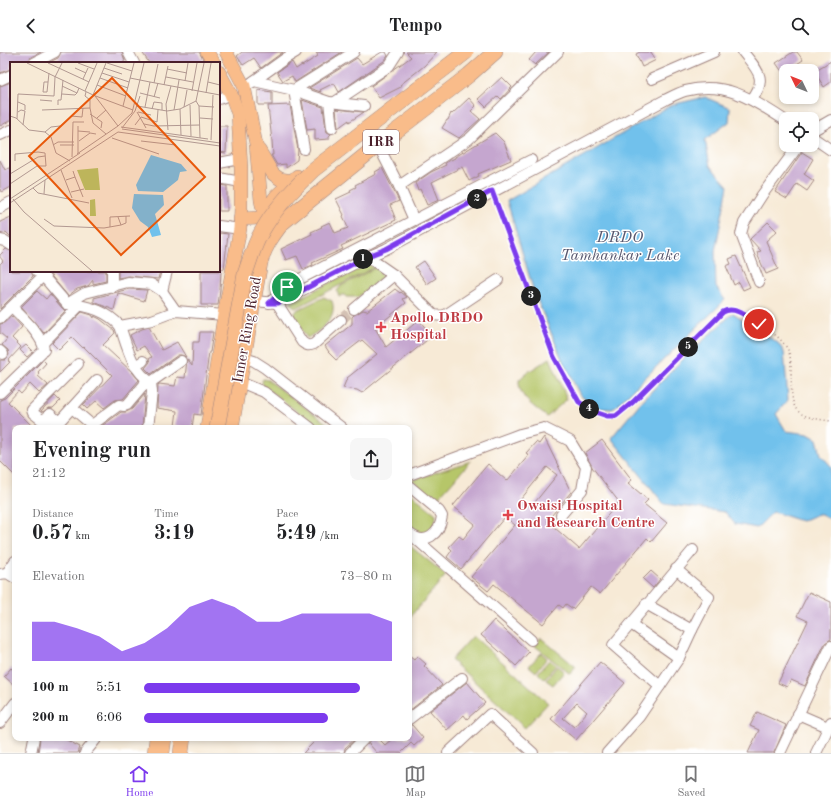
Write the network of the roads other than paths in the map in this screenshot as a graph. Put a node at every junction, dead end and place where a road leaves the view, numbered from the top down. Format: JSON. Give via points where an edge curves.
{"nodes":[{"id":1,"x":55,"y":52,"type":"edge"},
{"id":2,"x":128,"y":52,"type":"edge"},
{"id":3,"x":206,"y":52,"type":"edge"},
{"id":4,"x":296,"y":52,"type":"edge"},
{"id":5,"x":354,"y":52,"type":"edge"},
{"id":6,"x":398,"y":52,"type":"edge"},
{"id":7,"x":455,"y":52,"type":"edge"},
{"id":8,"x":466,"y":52,"type":"edge"},
{"id":9,"x":495,"y":52,"type":"edge"},
{"id":10,"x":558,"y":52,"type":"edge"},
{"id":11,"x":714,"y":52,"type":"edge"},
{"id":12,"x":743,"y":52,"type":"edge"},
{"id":13,"x":228,"y":53,"type":"edge"},
{"id":14,"x":36,"y":62,"type":"edge"},
{"id":15,"x":133,"y":62,"type":"edge"},
{"id":16,"x":213,"y":62,"type":"edge"},
{"id":17,"x":220,"y":74,"type":"edge"},
{"id":18,"x":10,"y":75,"type":"edge"},
{"id":19,"x":652,"y":79,"type":"dead end"},
{"id":20,"x":0,"y":80,"type":"edge"},
{"id":21,"x":249,"y":84,"type":"junction"},
{"id":22,"x":294,"y":90,"type":"junction"},
{"id":23,"x":231,"y":94,"type":"junction"},
{"id":24,"x":220,"y":99,"type":"edge"},
{"id":25,"x":752,"y":99,"type":"junction"},
{"id":26,"x":332,"y":102,"type":"junction"},
{"id":27,"x":364,"y":106,"type":"dead end"},
{"id":28,"x":779,"y":116,"type":"edge"},
{"id":29,"x":831,"y":120,"type":"edge"},
{"id":30,"x":819,"y":127,"type":"edge"},
{"id":31,"x":332,"y":128,"type":"dead end"},
{"id":32,"x":10,"y":130,"type":"edge"},
{"id":33,"x":0,"y":135,"type":"edge"},
{"id":34,"x":819,"y":142,"type":"edge"},
{"id":35,"x":256,"y":144,"type":"junction"},
{"id":36,"x":378,"y":145,"type":"junction"},
{"id":37,"x":304,"y":149,"type":"dead end"},
{"id":38,"x":831,"y":150,"type":"edge"},
{"id":39,"x":794,"y":152,"type":"edge"},
{"id":40,"x":240,"y":159,"type":"junction"},
{"id":41,"x":531,"y":160,"type":"dead end"},
{"id":42,"x":220,"y":163,"type":"edge"},
{"id":43,"x":220,"y":178,"type":"edge"},
{"id":44,"x":292,"y":181,"type":"junction"},
{"id":45,"x":241,"y":182,"type":"junction"},
{"id":46,"x":399,"y":186,"type":"junction"},
{"id":47,"x":263,"y":214,"type":"junction"},
{"id":48,"x":414,"y":220,"type":"junction"},
{"id":49,"x":240,"y":224,"type":"junction"},
{"id":50,"x":220,"y":226,"type":"edge"},
{"id":51,"x":272,"y":236,"type":"junction"},
{"id":52,"x":0,"y":240,"type":"edge"},
{"id":53,"x":10,"y":244,"type":"edge"},
{"id":54,"x":368,"y":256,"type":"junction"},
{"id":55,"x":112,"y":272,"type":"edge"},
{"id":56,"x":167,"y":272,"type":"edge"},
{"id":57,"x":40,"y":274,"type":"edge"},
{"id":58,"x":394,"y":275,"type":"junction"},
{"id":59,"x":498,"y":280,"type":"dead end"},
{"id":60,"x":759,"y":282,"type":"dead end"},
{"id":61,"x":112,"y":287,"type":"junction"},
{"id":62,"x":162,"y":291,"type":"junction"},
{"id":63,"x":253,"y":301,"type":"junction"},
{"id":64,"x":273,"y":303,"type":"junction"},
{"id":65,"x":67,"y":304,"type":"junction"},
{"id":66,"x":80,"y":305,"type":"junction"},
{"id":67,"x":12,"y":307,"type":"junction"},
{"id":68,"x":354,"y":309,"type":"tunnel mouth"},
{"id":69,"x":176,"y":311,"type":"junction"},
{"id":70,"x":224,"y":315,"type":"junction"},
{"id":71,"x":0,"y":318,"type":"edge"},
{"id":72,"x":341,"y":320,"type":"tunnel mouth"},
{"id":73,"x":120,"y":326,"type":"junction"},
{"id":74,"x":43,"y":343,"type":"junction"},
{"id":75,"x":244,"y":358,"type":"junction"},
{"id":76,"x":181,"y":361,"type":"dead end"},
{"id":77,"x":78,"y":364,"type":"dead end"},
{"id":78,"x":97,"y":380,"type":"dead end"},
{"id":79,"x":149,"y":381,"type":"junction"},
{"id":80,"x":240,"y":382,"type":"junction"},
{"id":81,"x":0,"y":393,"type":"edge"},
{"id":82,"x":72,"y":408,"type":"junction"},
{"id":83,"x":43,"y":421,"type":"junction"},
{"id":84,"x":48,"y":425,"type":"edge"},
{"id":85,"x":92,"y":425,"type":"edge"},
{"id":86,"x":96,"y":425,"type":"edge"},
{"id":87,"x":148,"y":425,"type":"edge"},
{"id":88,"x":206,"y":425,"type":"edge"},
{"id":89,"x":218,"y":425,"type":"edge"},
{"id":90,"x":232,"y":425,"type":"edge"},
{"id":91,"x":307,"y":425,"type":"edge"},
{"id":92,"x":338,"y":425,"type":"edge"},
{"id":93,"x":412,"y":474,"type":"edge"},
{"id":94,"x":412,"y":488,"type":"edge"},
{"id":95,"x":561,"y":515,"type":"dead end"},
{"id":96,"x":412,"y":536,"type":"edge"},
{"id":97,"x":693,"y":550,"type":"dead end"},
{"id":98,"x":12,"y":566,"type":"edge"},
{"id":99,"x":676,"y":569,"type":"junction"},
{"id":100,"x":7,"y":575,"type":"edge"},
{"id":101,"x":646,"y":604,"type":"junction"},
{"id":102,"x":631,"y":624,"type":"junction"},
{"id":103,"x":692,"y":630,"type":"junction"},
{"id":104,"x":531,"y":640,"type":"dead end"},
{"id":105,"x":831,"y":646,"type":"edge"},
{"id":106,"x":679,"y":658,"type":"junction"},
{"id":107,"x":462,"y":678,"type":"dead end"},
{"id":108,"x":660,"y":686,"type":"junction"},
{"id":109,"x":12,"y":707,"type":"edge"},
{"id":110,"x":798,"y":714,"type":"junction"},
{"id":111,"x":412,"y":717,"type":"edge"},
{"id":112,"x":0,"y":723,"type":"edge"},
{"id":113,"x":830,"y":725,"type":"edge"},
{"id":114,"x":33,"y":741,"type":"edge"},
{"id":115,"x":95,"y":741,"type":"edge"},
{"id":116,"x":156,"y":741,"type":"edge"},
{"id":117,"x":164,"y":741,"type":"edge"},
{"id":118,"x":183,"y":741,"type":"edge"},
{"id":119,"x":362,"y":741,"type":"edge"},
{"id":120,"x":31,"y":753,"type":"edge"},
{"id":121,"x":85,"y":753,"type":"edge"},
{"id":122,"x":154,"y":753,"type":"edge"},
{"id":123,"x":162,"y":753,"type":"edge"},
{"id":124,"x":181,"y":753,"type":"edge"},
{"id":125,"x":350,"y":753,"type":"edge"},
{"id":126,"x":448,"y":753,"type":"edge"},
{"id":127,"x":533,"y":753,"type":"edge"},
{"id":128,"x":607,"y":753,"type":"edge"},
{"id":129,"x":780,"y":753,"type":"edge"},
{"id":130,"x":816,"y":753,"type":"edge"}],
"edges":[{"from":1,"to":14,"type":"street"},
{"from":2,"to":15,"type":"street"},
{"from":3,"to":16,"type":"main road"},
{"from":4,"to":21,"type":"street"},
{"from":5,"to":22,"type":"street"},
{"from":6,"to":26,"type":"street","via":[[389,66]]},
{"from":7,"to":44,"type":"main road","number":"IRR"},
{"from":8,"to":89,"type":"highway","bridge":true,"via":[[313,170],[292,190],[267,223],[245,274]]},
{"from":9,"to":36,"type":"highway","name":"Inner Ring Road","number":"IRR"},
{"from":10,"to":46,"type":"street","via":[[469,139]]},
{"from":11,"to":19,"type":"street"},
{"from":12,"to":25,"type":"street","via":[[758,71],[761,81]]},
{"from":13,"to":21,"type":"main road"},
{"from":17,"to":23,"type":"main road","name":"Inner Ring Road"},
{"from":18,"to":20,"type":"street"},
{"from":21,"to":22,"type":"street"},
{"from":21,"to":35,"type":"main road"},
{"from":22,"to":26,"type":"street"},
{"from":22,"to":37,"type":"street"},
{"from":23,"to":24,"type":"street"},
{"from":23,"to":40,"type":"main road","name":"Inner Ring Road","via":[[238,114]]},
{"from":25,"to":28,"type":"street"},
{"from":25,"to":54,"type":"street","via":[[727,90],[699,88],[683,92],[386,249]]},
{"from":26,"to":27,"type":"street"},
{"from":26,"to":31,"type":"street"},
{"from":29,"to":30,"type":"street"},
{"from":32,"to":33,"type":"street"},
{"from":34,"to":38,"type":"street"},
{"from":35,"to":44,"type":"main road","via":[[273,174],[280,179]]},
{"from":35,"to":47,"type":"main road"},
{"from":36,"to":46,"type":"street"},
{"from":36,"to":51,"type":"highway","name":"Inner Ring Road","number":"IRR","via":[[282,223]]},
{"from":39,"to":60,"type":"street","via":[[762,195],[742,229],[741,234]]},
{"from":40,"to":42,"type":"street"},
{"from":40,"to":45,"type":"main road","name":"Inner Ring Road"},
{"from":41,"to":48,"type":"street"},
{"from":43,"to":45,"type":"street"},
{"from":44,"to":47,"type":"main road","number":"IRR","via":[[276,196]]},
{"from":45,"to":49,"type":"main road","name":"Inner Ring Road"},
{"from":46,"to":48,"type":"street"},
{"from":47,"to":49,"type":"main road","via":[[260,218]]},
{"from":47,"to":51,"type":"main road"},
{"from":48,"to":64,"type":"street","via":[[294,282]]},
{"from":49,"to":50,"type":"street"},
{"from":49,"to":70,"type":"main road","name":"Inner Ring Road"},
{"from":51,"to":63,"type":"highway","name":"Inner Ring Road","number":"IRR","via":[[264,249]]},
{"from":52,"to":53,"type":"street"},
{"from":54,"to":58,"type":"street"},
{"from":54,"to":64,"type":"street"},
{"from":55,"to":61,"type":"street"},
{"from":56,"to":62,"type":"street"},
{"from":57,"to":65,"type":"street"},
{"from":57,"to":67,"type":"street"},
{"from":58,"to":59,"type":"street","via":[[438,316],[446,314]]},
{"from":58,"to":68,"type":"street"},
{"from":61,"to":62,"type":"street","via":[[128,282],[143,283],[151,284]]},
{"from":61,"to":65,"type":"street","via":[[85,293]]},
{"from":62,"to":69,"type":"street"},
{"from":63,"to":64,"type":"street"},
{"from":63,"to":75,"type":"highway","name":"Inner Ring Road","number":"IRR"},
{"from":64,"to":72,"type":"street","via":[[302,342],[309,346]]},
{"from":65,"to":66,"type":"street"},
{"from":66,"to":73,"type":"street","via":[[113,317]]},
{"from":66,"to":74,"type":"street"},
{"from":67,"to":71,"type":"street"},
{"from":67,"to":74,"type":"street"},
{"from":69,"to":70,"type":"street"},
{"from":69,"to":73,"type":"street","via":[[152,320]]},
{"from":70,"to":88,"type":"main road","name":"Inner Ring Road"},
{"from":73,"to":79,"type":"street"},
{"from":74,"to":81,"type":"street","via":[[42,354]]},
{"from":75,"to":80,"type":"highway","name":"Inner Ring Road","number":"IRR"},
{"from":75,"to":92,"type":"street","via":[[265,368]]},
{"from":76,"to":79,"type":"street"},
{"from":77,"to":83,"type":"street","via":[[32,410]]},
{"from":78,"to":82,"type":"street"},
{"from":79,"to":86,"type":"street","via":[[127,405],[118,405]]},
{"from":79,"to":87,"type":"street","via":[[152,392]]},
{"from":80,"to":90,"type":"highway","name":"Inner Ring Road","number":"IRR"},
{"from":80,"to":91,"type":"street","via":[[264,392]]},
{"from":82,"to":83,"type":"street","via":[[59,422],[50,414]]},
{"from":82,"to":85,"type":"street"},
{"from":83,"to":84,"type":"street"},
{"from":93,"to":95,"type":"street","via":[[520,434],[544,428],[570,441],[586,467],[582,490]]},
{"from":94,"to":96,"type":"street","via":[[442,516],[439,528],[433,534],[423,540]]},
{"from":96,"to":104,"type":"street"},
{"from":97,"to":99,"type":"street"},
{"from":98,"to":100,"type":"street"},
{"from":99,"to":101,"type":"street"},
{"from":99,"to":103,"type":"street","via":[[710,597]]},
{"from":101,"to":102,"type":"street"},
{"from":101,"to":103,"type":"street"},
{"from":102,"to":106,"type":"street"},
{"from":102,"to":108,"type":"street","via":[[613,645]]},
{"from":103,"to":106,"type":"street"},
{"from":105,"to":110,"type":"street"},
{"from":106,"to":108,"type":"street"},
{"from":107,"to":111,"type":"street"},
{"from":108,"to":128,"type":"street","via":[[639,717]]},
{"from":109,"to":112,"type":"street"},
{"from":110,"to":113,"type":"street"},
{"from":110,"to":129,"type":"street"},
{"from":113,"to":130,"type":"street"},
{"from":114,"to":120,"type":"street"},
{"from":115,"to":121,"type":"street"},
{"from":116,"to":122,"type":"main road"},
{"from":117,"to":123,"type":"highway"},
{"from":118,"to":124,"type":"highway"},
{"from":119,"to":125,"type":"street"},
{"from":126,"to":127,"type":"street","via":[[490,714]]}]}
